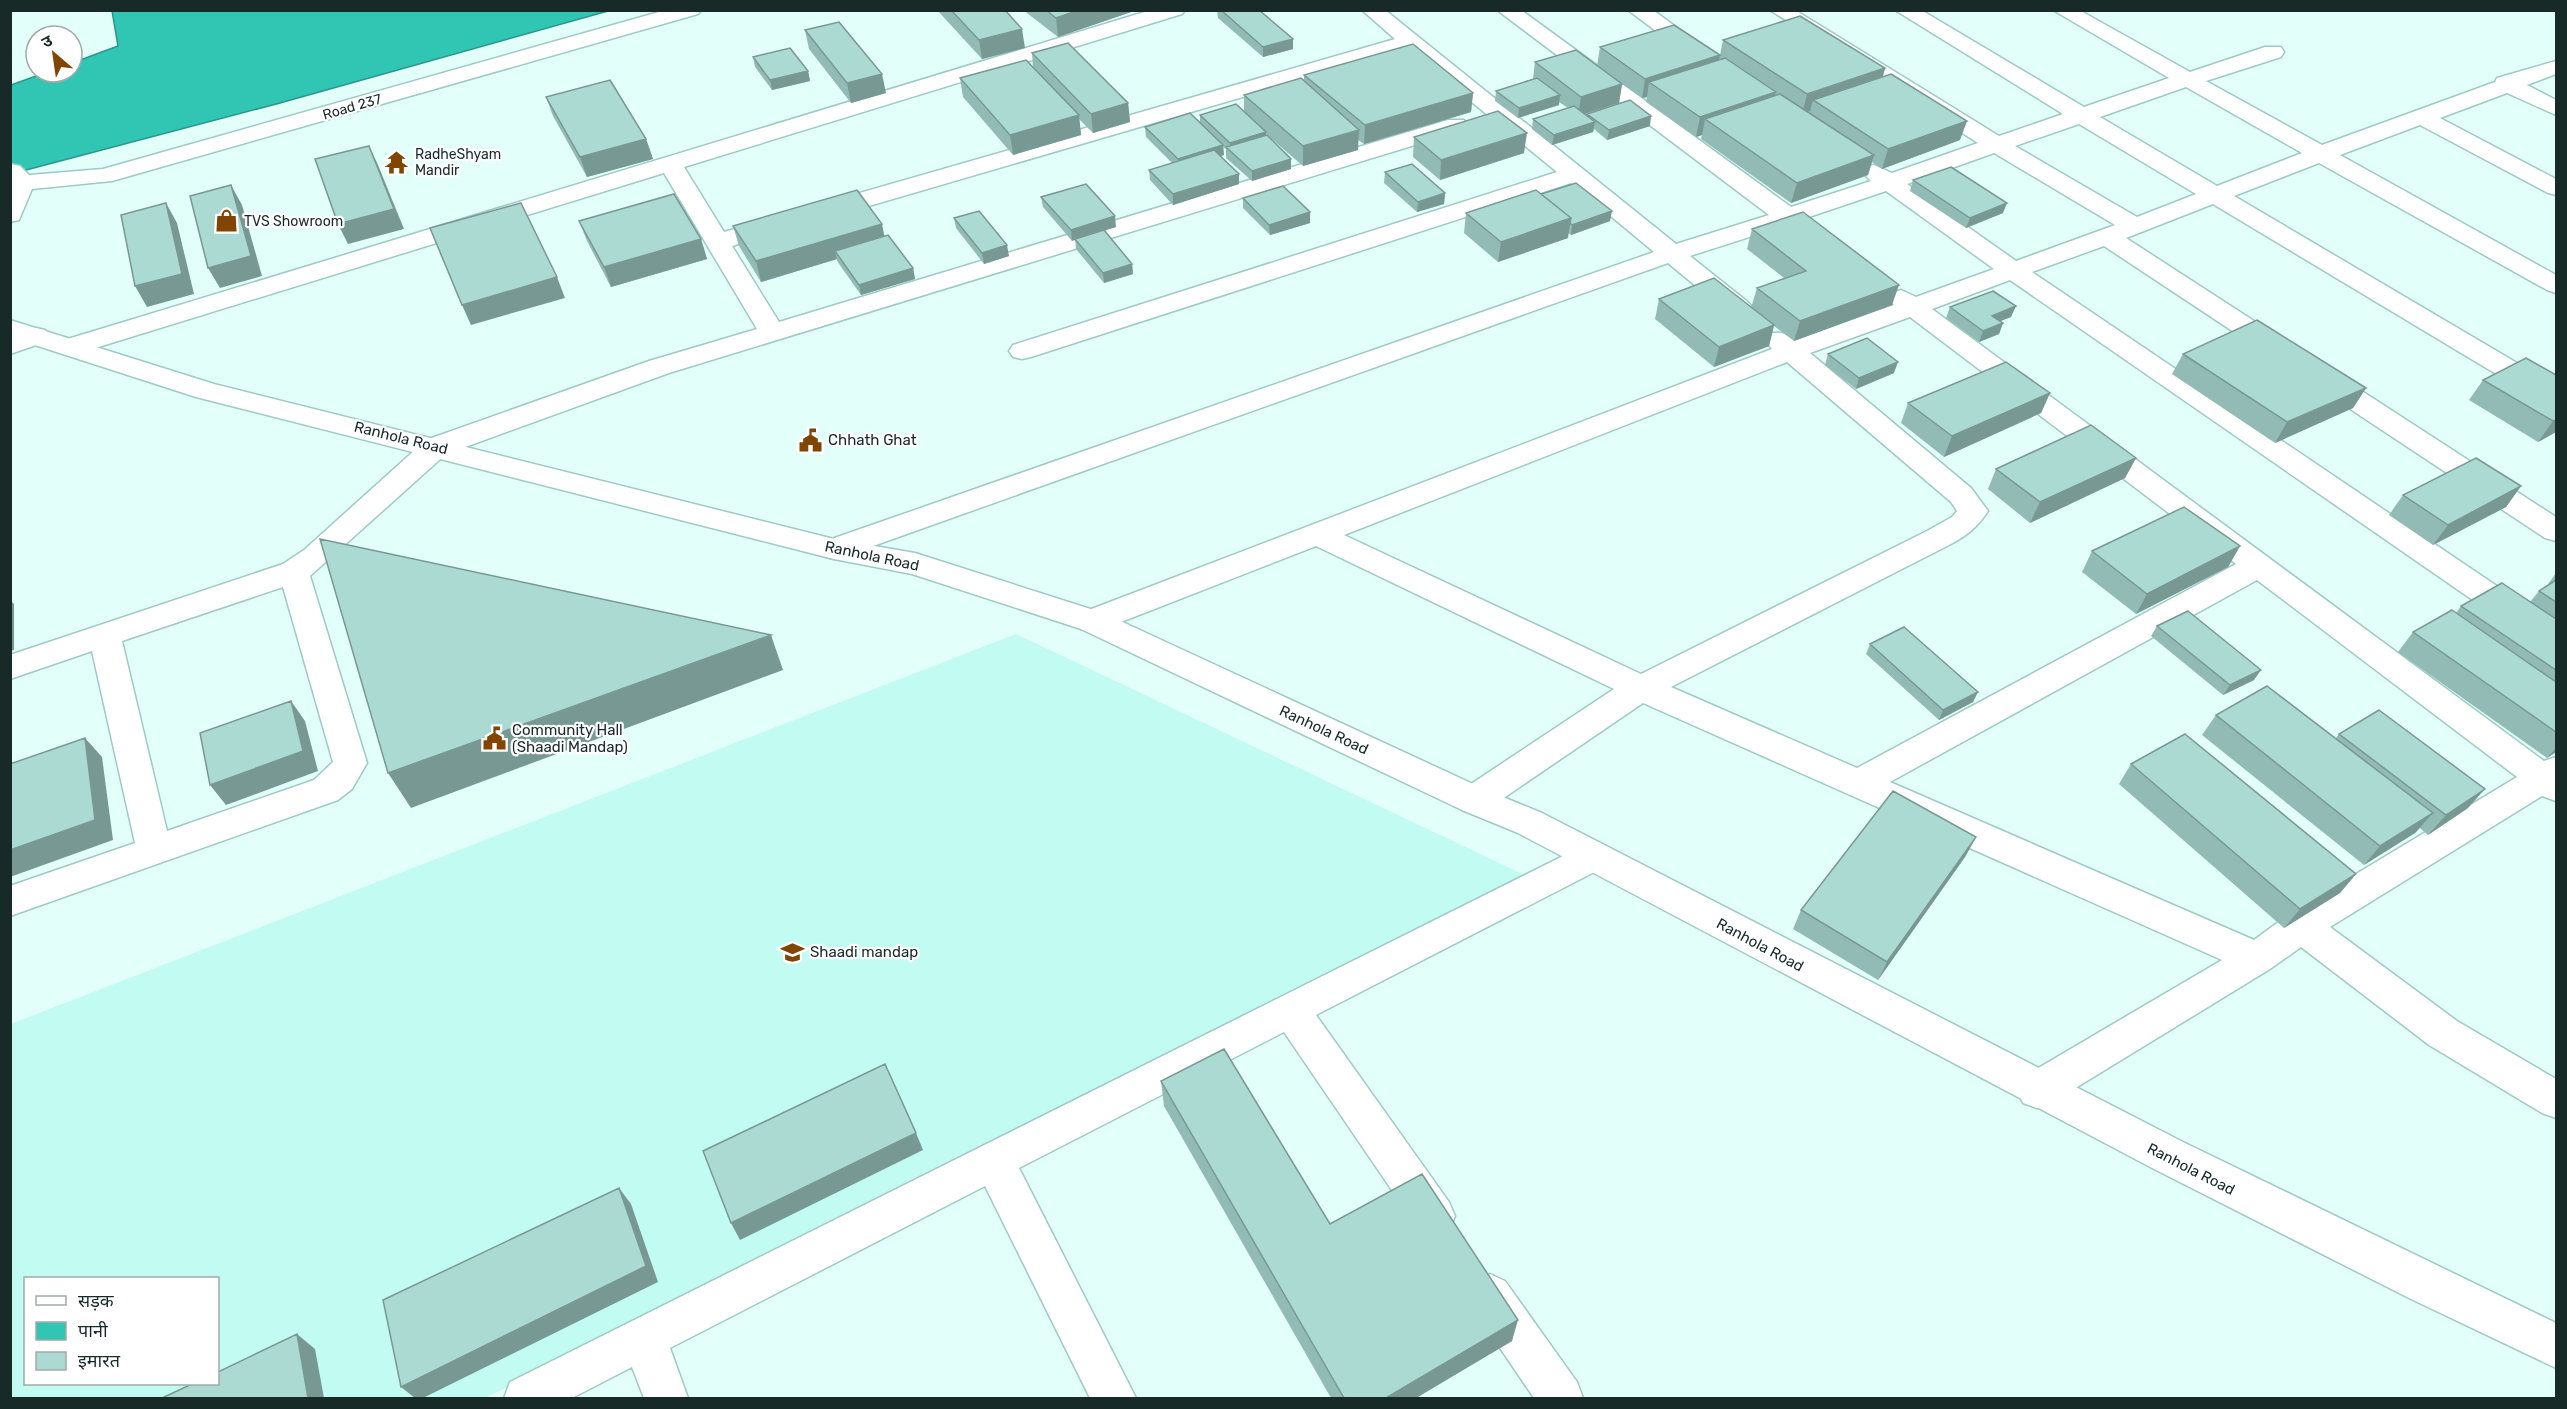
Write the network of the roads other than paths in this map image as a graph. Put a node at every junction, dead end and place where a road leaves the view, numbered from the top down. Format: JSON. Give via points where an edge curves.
{"nodes":[{"id":1,"x":691,"y":10,"type":"edge"},
{"id":2,"x":1175,"y":10,"type":"edge"},
{"id":3,"x":1372,"y":10,"type":"edge"},
{"id":4,"x":1507,"y":10,"type":"edge"},
{"id":5,"x":1638,"y":10,"type":"edge"},
{"id":6,"x":1780,"y":10,"type":"edge"},
{"id":7,"x":1905,"y":10,"type":"edge"},
{"id":8,"x":2063,"y":10,"type":"edge"},
{"id":9,"x":1409,"y":42,"type":"junction"},
{"id":10,"x":2273,"y":52,"type":"dead end"},
{"id":11,"x":2556,"y":67,"type":"edge"},
{"id":12,"x":1724,"y":70,"type":"edge"},
{"id":13,"x":2187,"y":79,"type":"junction"},
{"id":14,"x":2505,"y":83,"type":"junction"},
{"id":15,"x":2556,"y":108,"type":"edge"},
{"id":16,"x":1498,"y":113,"type":"junction"},
{"id":17,"x":2080,"y":115,"type":"junction"},
{"id":18,"x":2420,"y":116,"type":"junction"},
{"id":19,"x":1995,"y":144,"type":"junction"},
{"id":20,"x":2323,"y":153,"type":"junction"},
{"id":21,"x":1849,"y":155,"type":"edge"},
{"id":22,"x":670,"y":164,"type":"junction"},
{"id":23,"x":1575,"y":174,"type":"junction"},
{"id":24,"x":15,"y":180,"type":"edge"},
{"id":25,"x":1887,"y":182,"type":"junction"},
{"id":26,"x":2556,"y":188,"type":"edge"},
{"id":27,"x":2215,"y":194,"type":"junction"},
{"id":28,"x":10,"y":215,"type":"edge"},
{"id":29,"x":1789,"y":218,"type":"junction"},
{"id":30,"x":2135,"y":226,"type":"junction"},
{"id":31,"x":2106,"y":236,"type":"junction"},
{"id":32,"x":717,"y":242,"type":"junction"},
{"id":33,"x":1827,"y":245,"type":"edge"},
{"id":34,"x":1671,"y":254,"type":"junction"},
{"id":35,"x":2014,"y":271,"type":"junction"},
{"id":36,"x":1875,"y":280,"type":"edge"},
{"id":37,"x":2556,"y":285,"type":"edge"},
{"id":38,"x":1914,"y":308,"type":"junction"},
{"id":39,"x":773,"y":334,"type":"junction"},
{"id":40,"x":19,"y":337,"type":"edge"},
{"id":41,"x":70,"y":346,"type":"junction"},
{"id":42,"x":1022,"y":351,"type":"dead end"},
{"id":43,"x":1791,"y":351,"type":"junction"},
{"id":44,"x":2556,"y":398,"type":"edge"},
{"id":45,"x":436,"y":447,"type":"junction"},
{"id":46,"x":2556,"y":531,"type":"edge"},
{"id":47,"x":1316,"y":534,"type":"junction"},
{"id":48,"x":834,"y":549,"type":"junction"},
{"id":49,"x":2259,"y":565,"type":"junction"},
{"id":50,"x":294,"y":572,"type":"junction"},
{"id":51,"x":1092,"y":621,"type":"junction"},
{"id":52,"x":105,"y":636,"type":"junction"},
{"id":53,"x":2556,"y":642,"type":"edge"},
{"id":54,"x":10,"y":667,"type":"edge"},
{"id":55,"x":1641,"y":688,"type":"junction"},
{"id":56,"x":2552,"y":779,"type":"edge"},
{"id":57,"x":1857,"y":784,"type":"junction"},
{"id":58,"x":1474,"y":800,"type":"junction"},
{"id":59,"x":154,"y":850,"type":"junction"},
{"id":60,"x":1593,"y":856,"type":"junction"},
{"id":61,"x":10,"y":901,"type":"edge"},
{"id":62,"x":2301,"y":926,"type":"junction"},
{"id":63,"x":2257,"y":958,"type":"junction"},
{"id":64,"x":1291,"y":1011,"type":"junction"},
{"id":65,"x":2037,"y":1090,"type":"junction"},
{"id":66,"x":2556,"y":1100,"type":"edge"},
{"id":67,"x":994,"y":1161,"type":"junction"},
{"id":68,"x":644,"y":1339,"type":"junction"},
{"id":69,"x":2556,"y":1346,"type":"edge"},
{"id":70,"x":526,"y":1398,"type":"edge"},
{"id":71,"x":666,"y":1398,"type":"edge"},
{"id":72,"x":1114,"y":1398,"type":"edge"},
{"id":73,"x":1561,"y":1398,"type":"edge"}],
"edges":[{"from":1,"to":24,"type":"street","name":"Road 237","via":[[104,176]]},
{"from":2,"to":22,"type":"street"},
{"from":3,"to":9,"type":"street"},
{"from":4,"to":29,"type":"street"},
{"from":5,"to":12,"type":"street"},
{"from":6,"to":19,"type":"street"},
{"from":7,"to":17,"type":"street"},
{"from":8,"to":13,"type":"street"},
{"from":9,"to":16,"type":"street"},
{"from":9,"to":32,"type":"street"},
{"from":10,"to":13,"type":"street"},
{"from":11,"to":14,"type":"street"},
{"from":13,"to":17,"type":"street"},
{"from":13,"to":20,"type":"street"},
{"from":14,"to":15,"type":"street"},
{"from":14,"to":18,"type":"street"},
{"from":16,"to":23,"type":"street"},
{"from":16,"to":39,"type":"street"},
{"from":17,"to":19,"type":"street"},
{"from":17,"to":27,"type":"street"},
{"from":18,"to":20,"type":"street"},
{"from":18,"to":26,"type":"street"},
{"from":19,"to":25,"type":"street"},
{"from":19,"to":30,"type":"street"},
{"from":20,"to":27,"type":"street"},
{"from":20,"to":37,"type":"street"},
{"from":21,"to":25,"type":"street"},
{"from":22,"to":32,"type":"street"},
{"from":22,"to":41,"type":"street"},
{"from":23,"to":34,"type":"street"},
{"from":23,"to":42,"type":"street"},
{"from":24,"to":28,"type":"street"},
{"from":25,"to":29,"type":"street"},
{"from":25,"to":35,"type":"street"},
{"from":27,"to":30,"type":"street"},
{"from":27,"to":44,"type":"street"},
{"from":29,"to":33,"type":"street"},
{"from":29,"to":34,"type":"street"},
{"from":30,"to":31,"type":"street"},
{"from":31,"to":35,"type":"street"},
{"from":31,"to":46,"type":"street"},
{"from":32,"to":39,"type":"street"},
{"from":34,"to":43,"type":"street"},
{"from":34,"to":48,"type":"street"},
{"from":35,"to":38,"type":"street"},
{"from":35,"to":53,"type":"street"},
{"from":36,"to":38,"type":"street"},
{"from":38,"to":43,"type":"street"},
{"from":38,"to":49,"type":"street"},
{"from":39,"to":45,"type":"street","via":[[660,367]]},
{"from":40,"to":41,"type":"street","name":"Ranhola Road"},
{"from":41,"to":45,"type":"street","name":"Ranhola Road","via":[[206,390]]},
{"from":43,"to":47,"type":"street"},
{"from":43,"to":55,"type":"street","via":[[1961,495],[1972,511],[1963,524],[1938,538]]},
{"from":45,"to":48,"type":"street","name":"Ranhola Road"},
{"from":45,"to":50,"type":"street"},
{"from":47,"to":51,"type":"street"},
{"from":47,"to":55,"type":"street"},
{"from":48,"to":51,"type":"street","name":"Ranhola Road","via":[[915,564]]},
{"from":49,"to":56,"type":"street"},
{"from":49,"to":57,"type":"street"},
{"from":50,"to":52,"type":"street"},
{"from":50,"to":59,"type":"street","via":[[350,763],[340,779],[326,790]]},
{"from":51,"to":58,"type":"street","name":"Ranhola Road"},
{"from":52,"to":54,"type":"street"},
{"from":52,"to":59,"type":"street"},
{"from":55,"to":57,"type":"street"},
{"from":55,"to":58,"type":"street"},
{"from":56,"to":62,"type":"street"},
{"from":57,"to":63,"type":"street"},
{"from":58,"to":60,"type":"street","name":"Ranhola Road","via":[[1530,823]]},
{"from":59,"to":61,"type":"street"},
{"from":60,"to":64,"type":"street"},
{"from":60,"to":65,"type":"street","name":"Ranhola Road"},
{"from":62,"to":63,"type":"street"},
{"from":62,"to":66,"type":"street","via":[[2443,1034]]},
{"from":63,"to":65,"type":"street"},
{"from":64,"to":67,"type":"street"},
{"from":64,"to":73,"type":"street"},
{"from":65,"to":69,"type":"street","name":"Ranhola Road","via":[[2322,1235]]},
{"from":67,"to":68,"type":"street"},
{"from":67,"to":72,"type":"street"},
{"from":68,"to":70,"type":"street"},
{"from":68,"to":71,"type":"street"}]}
